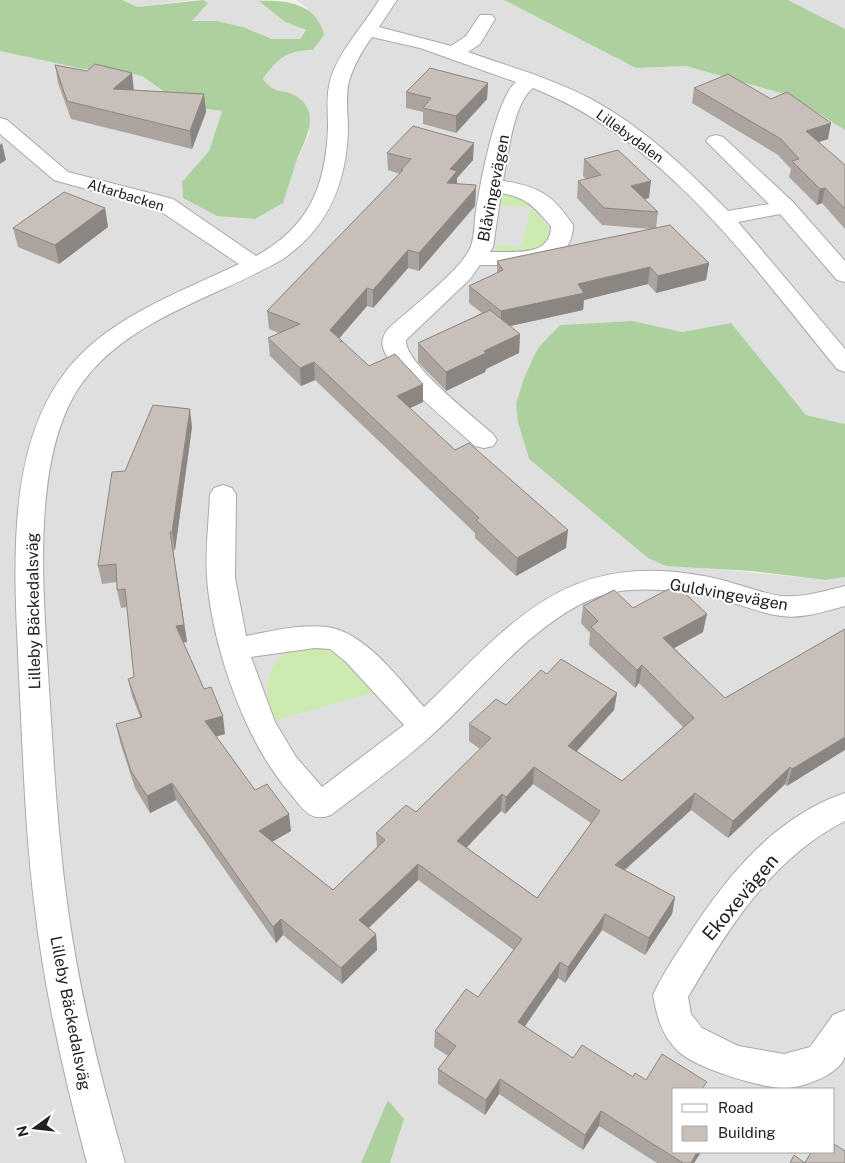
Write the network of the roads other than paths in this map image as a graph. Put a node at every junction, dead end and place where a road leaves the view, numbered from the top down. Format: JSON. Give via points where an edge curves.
{"nodes":[{"id":1,"x":388,"y":0,"type":"edge"},
{"id":2,"x":486,"y":19,"type":"dead end"},
{"id":3,"x":369,"y":31,"type":"junction"},
{"id":4,"x":453,"y":53,"type":"junction"},
{"id":5,"x":530,"y":80,"type":"junction"},
{"id":6,"x":0,"y":124,"type":"edge"},
{"id":7,"x":716,"y":141,"type":"dead end"},
{"id":8,"x":492,"y":185,"type":"junction"},
{"id":9,"x":785,"y":207,"type":"junction"},
{"id":10,"x":722,"y":219,"type":"junction"},
{"id":11,"x":473,"y":259,"type":"junction"},
{"id":12,"x":255,"y":265,"type":"junction"},
{"id":13,"x":845,"y":275,"type":"edge"},
{"id":14,"x":845,"y":364,"type":"edge"},
{"id":15,"x":484,"y":440,"type":"dead end"},
{"id":16,"x":223,"y":494,"type":"dead end"},
{"id":17,"x":845,"y":596,"type":"edge"},
{"id":18,"x":234,"y":649,"type":"junction"},
{"id":19,"x":423,"y":726,"type":"junction"},
{"id":20,"x":845,"y":806,"type":"edge"},
{"id":21,"x":845,"y":1026,"type":"edge"},
{"id":22,"x":106,"y":1163,"type":"edge"}],
"edges":[{"from":1,"to":3,"type":"street","name":"Lilleby Bäckedalsväg"},
{"from":2,"to":4,"type":"street","via":[[473,40]]},
{"from":3,"to":4,"type":"street","name":"Lillebydalen","via":[[403,36]]},
{"from":3,"to":12,"type":"street","name":"Lilleby Bäckedalsväg","via":[[349,58],[340,80],[337,162],[333,181],[299,235]]},
{"from":4,"to":5,"type":"street","name":"Lillebydalen"},
{"from":5,"to":8,"type":"street","name":"Blåvingevägen","via":[[513,100]]},
{"from":5,"to":10,"type":"street","name":"Lillebydalen","via":[[596,110],[648,147]]},
{"from":6,"to":12,"type":"street","name":"Altarbacken","via":[[61,176],[165,204]]},
{"from":7,"to":9,"type":"street"},
{"from":8,"to":11,"type":"street","name":"Blåvingevägen","via":[[482,246]]},
{"from":8,"to":11,"type":"street","via":[[526,191],[537,197],[562,225],[562,236],[556,248],[539,256]]},
{"from":9,"to":10,"type":"street"},
{"from":9,"to":13,"type":"street"},
{"from":10,"to":14,"type":"street","name":"Lillebydalen"},
{"from":11,"to":15,"type":"street","name":"Blåvingevägen","via":[[462,274],[396,334],[394,342],[408,370]]},
{"from":12,"to":22,"type":"street","name":"Lilleby Bäckedalsväg","via":[[144,320],[96,354],[70,382],[52,415],[36,474],[30,530],[30,594],[40,797],[56,939],[84,1086]]},
{"from":16,"to":18,"type":"street","name":"Guldvingevägen","via":[[221,578]]},
{"from":17,"to":19,"type":"street","name":"Guldvingevägen","via":[[808,606],[781,606],[715,588],[678,582],[625,580],[605,584],[559,605],[509,641]]},
{"from":18,"to":19,"type":"street","via":[[310,638],[338,640],[357,654]]},
{"from":18,"to":19,"type":"street","name":"Guldvingevägen","via":[[261,724],[285,766],[320,806]]},
{"from":20,"to":21,"type":"street","name":"Ekoxevägen","via":[[821,816],[767,859],[713,924],[670,995],[675,1020],[690,1040],[734,1062],[784,1071],[823,1059]]}]}
